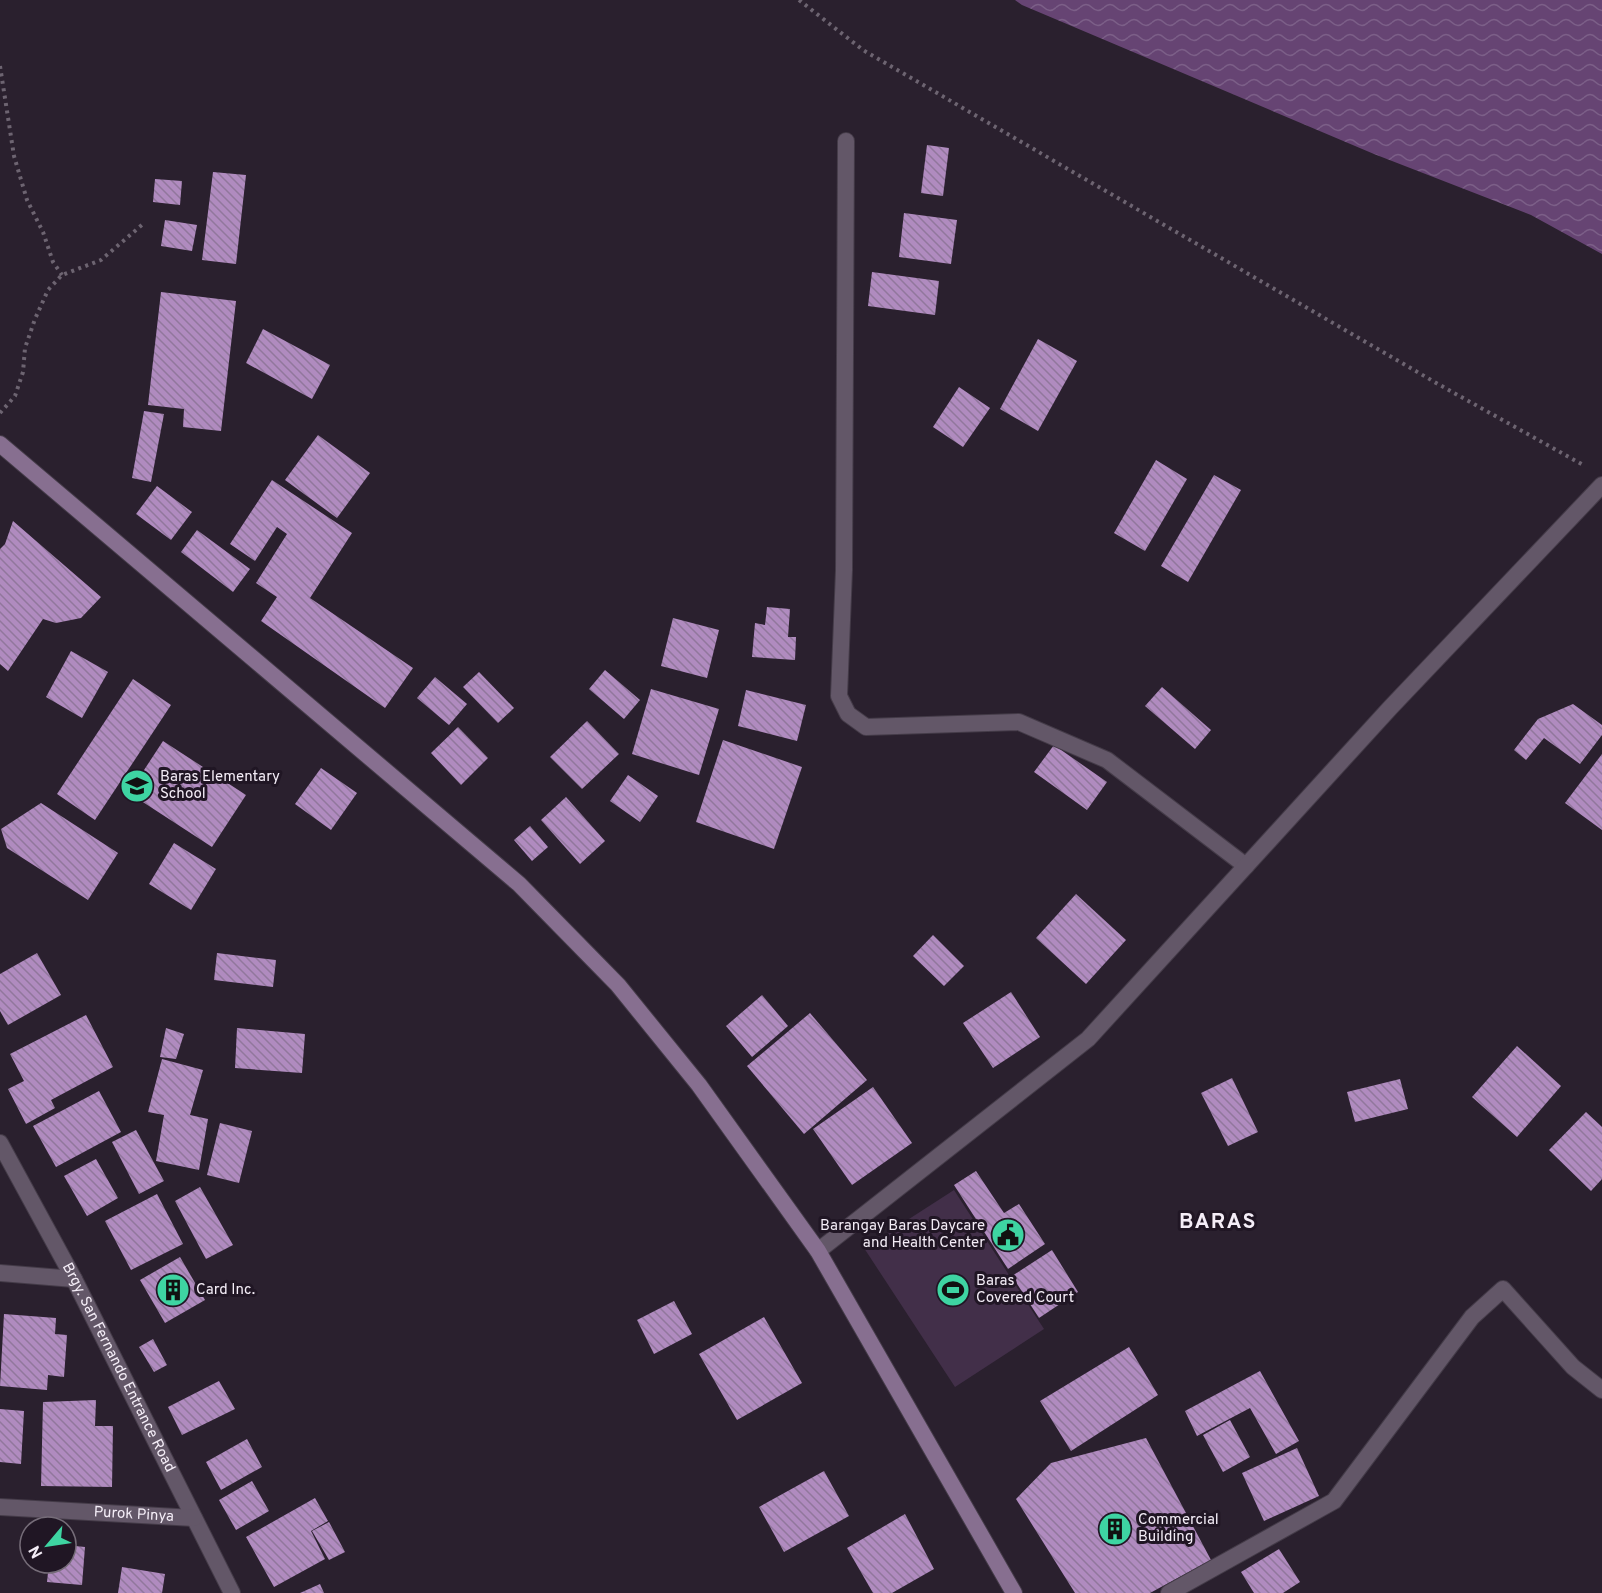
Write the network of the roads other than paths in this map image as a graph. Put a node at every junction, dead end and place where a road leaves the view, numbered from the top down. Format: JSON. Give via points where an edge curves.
{"nodes":[{"id":1,"x":846,"y":141,"type":"dead end"},
{"id":2,"x":0,"y":444,"type":"edge"},
{"id":3,"x":1602,"y":485,"type":"edge"},
{"id":4,"x":1246,"y":866,"type":"junction"},
{"id":5,"x":0,"y":1143,"type":"edge"},
{"id":6,"x":818,"y":1251,"type":"junction"},
{"id":7,"x":0,"y":1273,"type":"edge"},
{"id":8,"x":74,"y":1279,"type":"junction"},
{"id":9,"x":1602,"y":1390,"type":"edge"},
{"id":10,"x":0,"y":1507,"type":"edge"},
{"id":11,"x":194,"y":1518,"type":"junction"},
{"id":12,"x":232,"y":1593,"type":"edge"},
{"id":13,"x":1014,"y":1593,"type":"edge"},
{"id":14,"x":1169,"y":1593,"type":"edge"}],
"edges":[{"from":1,"to":4,"type":"street","via":[[844,570],[839,696],[848,714],[866,727],[1019,722],[1107,760]]},
{"from":2,"to":6,"type":"main road","via":[[519,884],[618,985],[699,1085]]},
{"from":3,"to":4,"type":"street"},
{"from":4,"to":6,"type":"street","via":[[1088,1039]]},
{"from":5,"to":8,"type":"street","name":"Brgy. San Fernando Entrance Road"},
{"from":6,"to":13,"type":"main road"},
{"from":7,"to":8,"type":"street"},
{"from":8,"to":11,"type":"street","name":"Brgy. San Fernando Entrance Road"},
{"from":9,"to":14,"type":"street","via":[[1573,1367],[1503,1289],[1472,1317],[1334,1501]]},
{"from":10,"to":11,"type":"street","name":"Purok Pinya"},
{"from":11,"to":12,"type":"street","name":"Brgy. San Fernando Entrance Road"}]}
